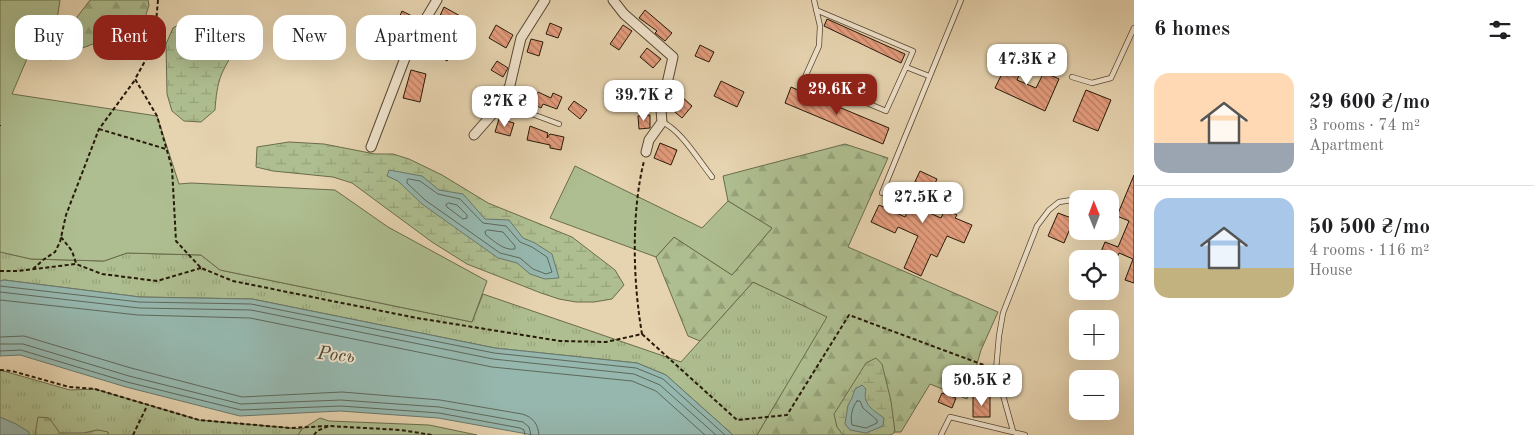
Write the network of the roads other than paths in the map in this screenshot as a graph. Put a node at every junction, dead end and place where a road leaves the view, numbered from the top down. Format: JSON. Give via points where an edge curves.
{"nodes":[{"id":1,"x":437,"y":0,"type":"edge"},
{"id":2,"x":545,"y":0,"type":"edge"},
{"id":3,"x":814,"y":0,"type":"edge"},
{"id":4,"x":960,"y":0,"type":"edge"},
{"id":5,"x":617,"y":1,"type":"edge"},
{"id":6,"x":816,"y":10,"type":"junction"},
{"id":7,"x":1134,"y":28,"type":"edge"},
{"id":8,"x":906,"y":68,"type":"junction"},
{"id":9,"x":929,"y":76,"type":"junction"},
{"id":10,"x":1072,"y":77,"type":"dead end"},
{"id":11,"x":505,"y":97,"type":"junction"},
{"id":12,"x":662,"y":122,"type":"junction"},
{"id":13,"x":559,"y":124,"type":"dead end"},
{"id":14,"x":474,"y":135,"type":"dead end"},
{"id":15,"x":371,"y":147,"type":"dead end"},
{"id":16,"x":646,"y":152,"type":"road end"},
{"id":17,"x":712,"y":177,"type":"dead end"},
{"id":18,"x":882,"y":193,"type":"dead end"},
{"id":19,"x":1069,"y":200,"type":"edge"},
{"id":20,"x":1013,"y":431,"type":"junction"},
{"id":21,"x":941,"y":435,"type":"edge"},
{"id":22,"x":1025,"y":435,"type":"edge"}],
"edges":[{"from":1,"to":15,"type":"street","via":[[410,45]]},
{"from":2,"to":11,"type":"street","via":[[521,38]]},
{"from":3,"to":6,"type":"lane"},
{"from":4,"to":9,"type":"lane"},
{"from":5,"to":12,"type":"street","via":[[624,14],[673,57],[661,110]]},
{"from":6,"to":8,"type":"lane","via":[[913,51]]},
{"from":6,"to":8,"type":"lane","via":[[820,26],[819,46],[805,77],[886,111]]},
{"from":7,"to":10,"type":"lane","via":[[1111,78],[1092,83]]},
{"from":8,"to":9,"type":"lane"},
{"from":9,"to":18,"type":"lane"},
{"from":11,"to":13,"type":"lane","via":[[524,111]]},
{"from":11,"to":14,"type":"street"},
{"from":12,"to":16,"type":"street","via":[[649,140]]},
{"from":12,"to":17,"type":"lane","via":[[681,137]]},
{"from":19,"to":20,"type":"lane","via":[[1049,210],[1037,226],[1004,313],[996,370]]},
{"from":20,"to":21,"type":"lane","via":[[950,417]]},
{"from":20,"to":22,"type":"lane"}]}
